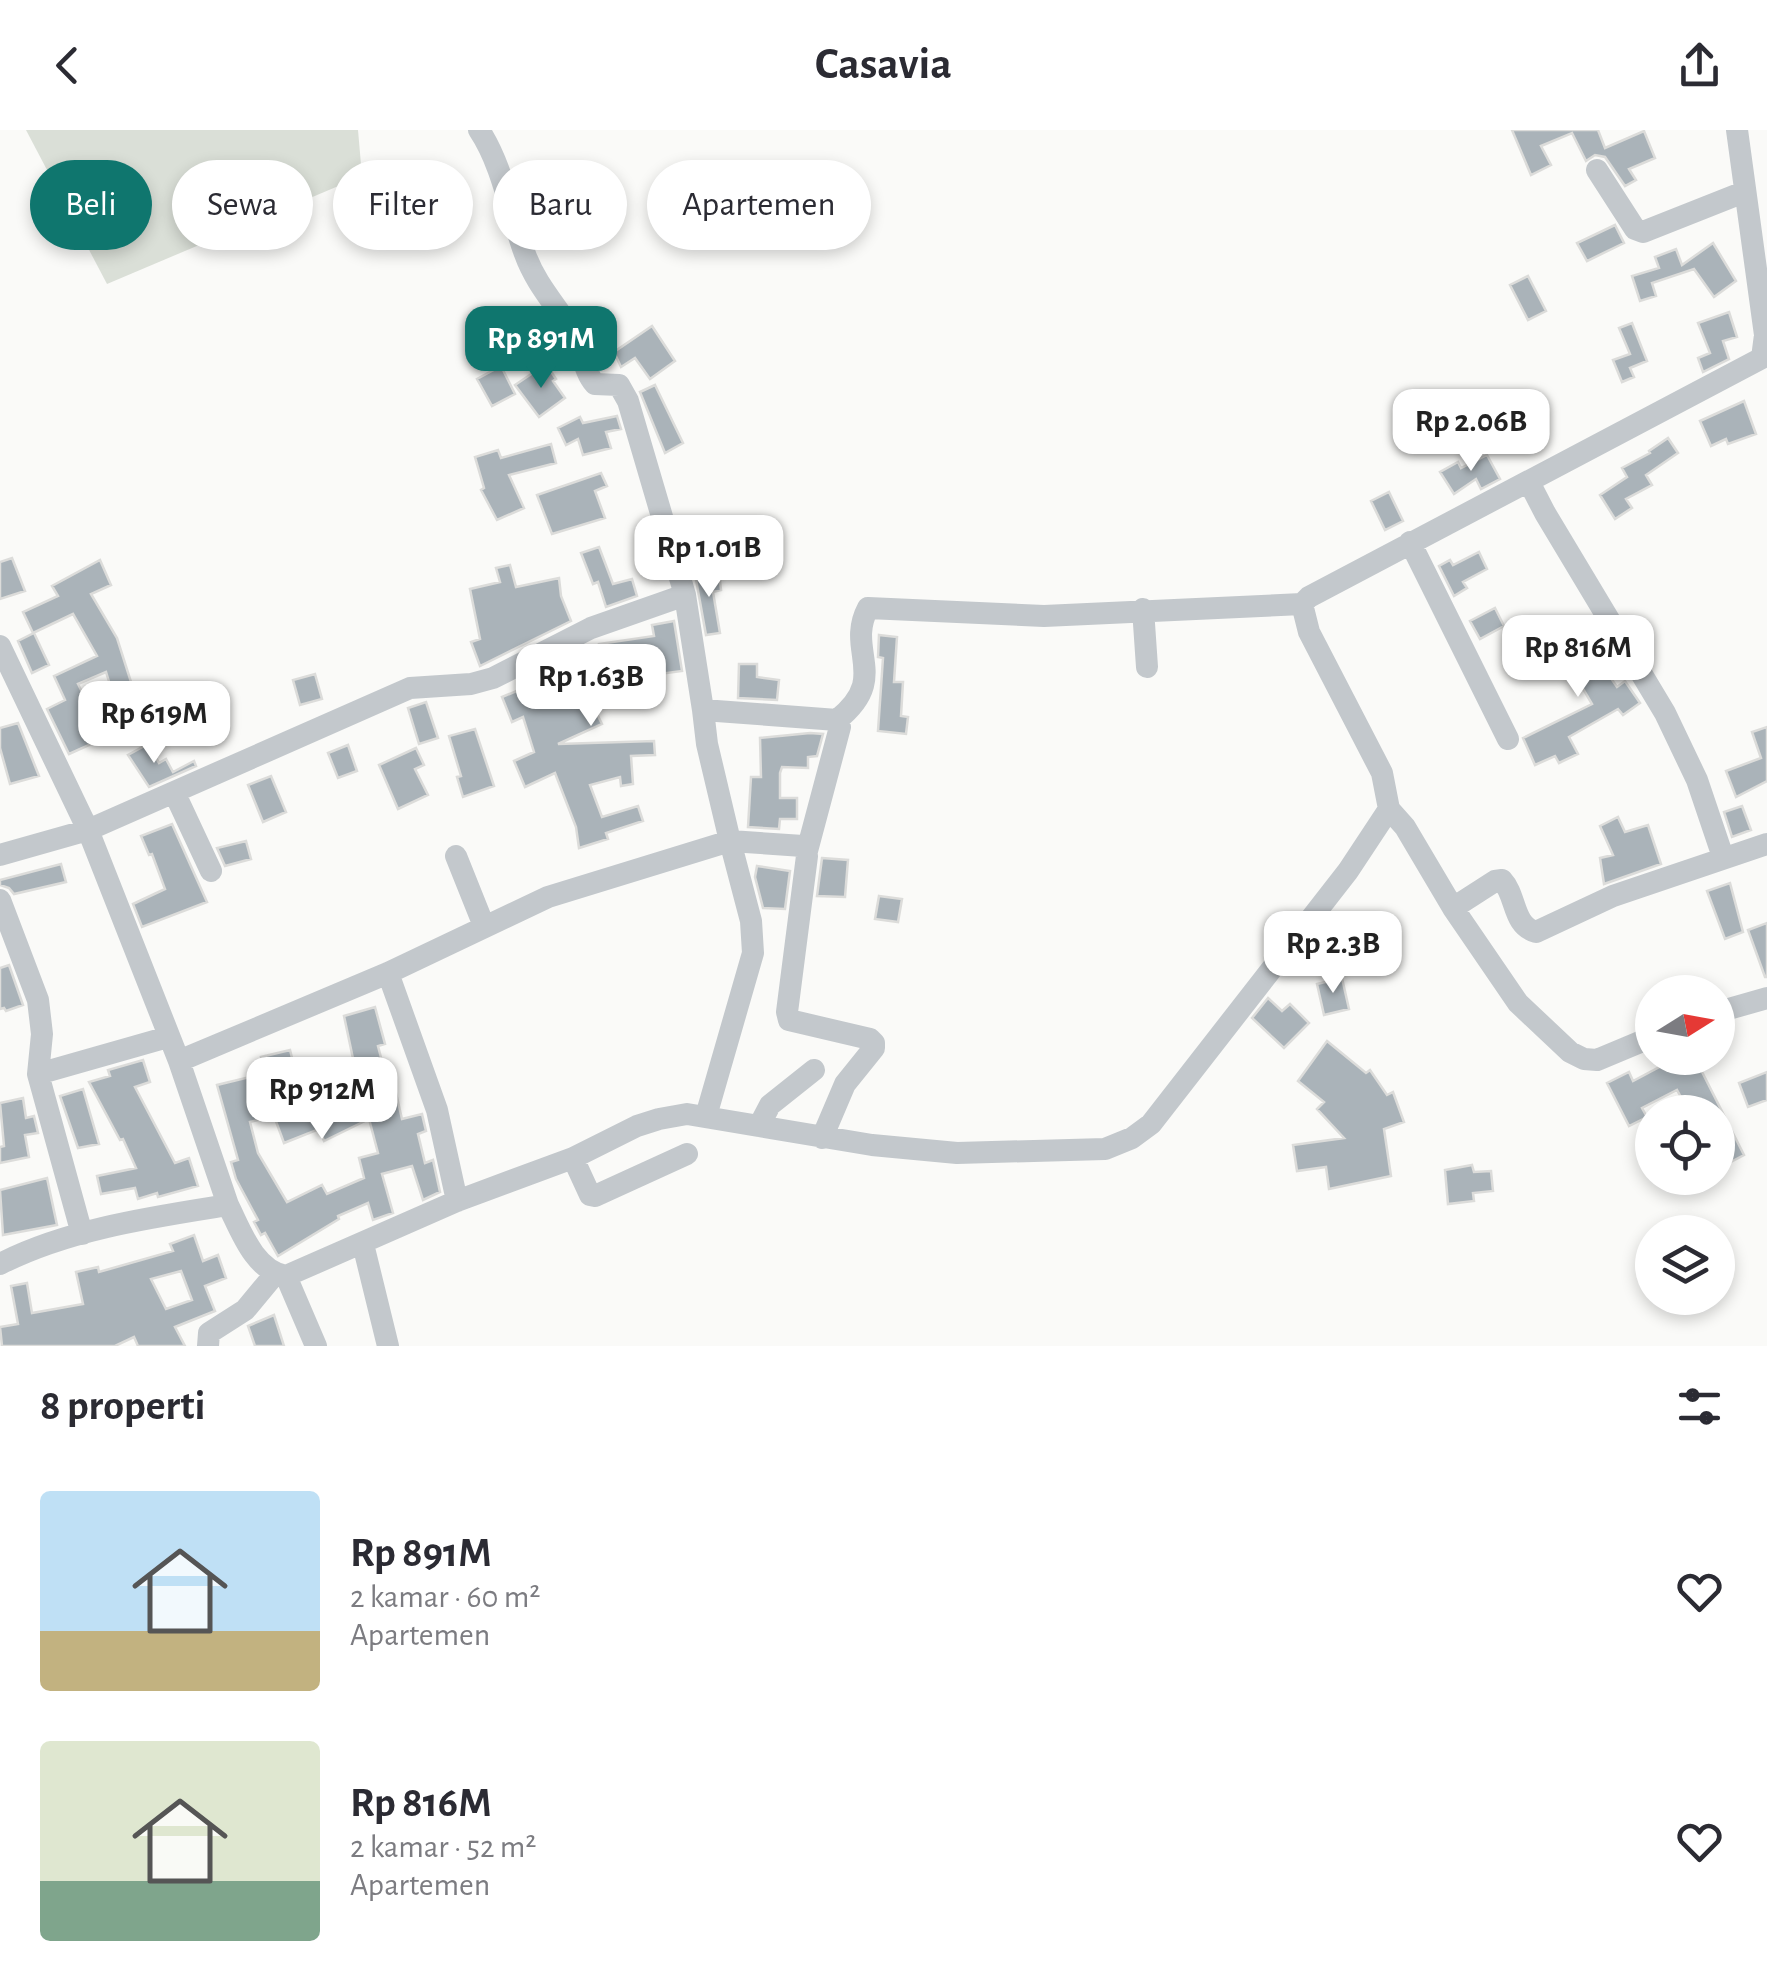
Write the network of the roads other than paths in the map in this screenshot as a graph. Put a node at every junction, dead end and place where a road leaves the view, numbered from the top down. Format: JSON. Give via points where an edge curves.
{"nodes":[{"id":1,"x":479,"y":130,"type":"edge"},
{"id":2,"x":1737,"y":130,"type":"edge"},
{"id":3,"x":1596,"y":170,"type":"dead end"},
{"id":4,"x":1744,"y":192,"type":"junction"},
{"id":5,"x":1766,"y":357,"type":"edge"},
{"id":6,"x":1528,"y":482,"type":"junction"},
{"id":7,"x":1410,"y":542,"type":"junction"},
{"id":8,"x":685,"y":596,"type":"junction"},
{"id":9,"x":1302,"y":604,"type":"junction"},
{"id":10,"x":1144,"y":609,"type":"junction"},
{"id":11,"x":0,"y":646,"type":"edge"},
{"id":12,"x":1148,"y":668,"type":"dead end"},
{"id":13,"x":703,"y":710,"type":"junction"},
{"id":14,"x":837,"y":720,"type":"junction"},
{"id":15,"x":1508,"y":739,"type":"dead end"},
{"id":16,"x":175,"y":794,"type":"junction"},
{"id":17,"x":1388,"y":809,"type":"junction"},
{"id":18,"x":88,"y":830,"type":"junction"},
{"id":19,"x":730,"y":840,"type":"junction"},
{"id":20,"x":1767,"y":844,"type":"edge"},
{"id":21,"x":807,"y":851,"type":"junction"},
{"id":22,"x":0,"y":854,"type":"edge"},
{"id":23,"x":456,"y":856,"type":"dead end"},
{"id":24,"x":1723,"y":857,"type":"junction"},
{"id":25,"x":211,"y":871,"type":"dead end"},
{"id":26,"x":0,"y":900,"type":"edge"},
{"id":27,"x":1453,"y":908,"type":"junction"},
{"id":28,"x":484,"y":926,"type":"junction"},
{"id":29,"x":388,"y":973,"type":"junction"},
{"id":30,"x":1767,"y":998,"type":"edge"},
{"id":31,"x":1735,"y":1007,"type":"edge"},
{"id":32,"x":168,"y":1036,"type":"junction"},
{"id":33,"x":1635,"y":1044,"type":"edge"},
{"id":34,"x":179,"y":1062,"type":"junction"},
{"id":35,"x":814,"y":1070,"type":"dead end"},
{"id":36,"x":38,"y":1074,"type":"junction"},
{"id":37,"x":706,"y":1116,"type":"junction"},
{"id":38,"x":759,"y":1126,"type":"junction"},
{"id":39,"x":822,"y":1138,"type":"junction"},
{"id":40,"x":687,"y":1154,"type":"dead end"},
{"id":41,"x":573,"y":1158,"type":"junction"},
{"id":42,"x":457,"y":1202,"type":"junction"},
{"id":43,"x":228,"y":1205,"type":"junction"},
{"id":44,"x":82,"y":1234,"type":"junction"},
{"id":45,"x":363,"y":1244,"type":"junction"},
{"id":46,"x":0,"y":1264,"type":"edge"},
{"id":47,"x":280,"y":1276,"type":"junction"},
{"id":48,"x":208,"y":1346,"type":"edge"},
{"id":49,"x":316,"y":1346,"type":"edge"},
{"id":50,"x":388,"y":1346,"type":"edge"}],
"edges":[{"from":1,"to":8,"type":"street","via":[[526,258],[575,336],[589,377],[622,389]]},
{"from":2,"to":4,"type":"street"},
{"from":3,"to":4,"type":"street","via":[[1643,232]]},
{"from":4,"to":5,"type":"street"},
{"from":5,"to":6,"type":"street"},
{"from":6,"to":7,"type":"street"},
{"from":6,"to":24,"type":"street","via":[[1666,713]]},
{"from":7,"to":9,"type":"street"},
{"from":7,"to":15,"type":"street"},
{"from":8,"to":13,"type":"street"},
{"from":8,"to":16,"type":"street","via":[[591,628],[492,678],[410,688]]},
{"from":9,"to":10,"type":"street"},
{"from":9,"to":17,"type":"street","via":[[1309,632],[1382,772]]},
{"from":10,"to":12,"type":"street"},
{"from":10,"to":14,"type":"street","via":[[1044,616],[868,608],[860,635],[864,685],[853,708]]},
{"from":11,"to":18,"type":"street"},
{"from":13,"to":14,"type":"street"},
{"from":13,"to":19,"type":"street"},
{"from":14,"to":21,"type":"street"},
{"from":16,"to":18,"type":"street"},
{"from":16,"to":25,"type":"street"},
{"from":17,"to":27,"type":"street"},
{"from":17,"to":39,"type":"street","via":[[1370,842],[1151,1124],[1132,1138],[1076,1152],[957,1153]]},
{"from":18,"to":22,"type":"street"},
{"from":18,"to":32,"type":"street"},
{"from":19,"to":21,"type":"street","via":[[784,842]]},
{"from":19,"to":28,"type":"street","via":[[548,897]]},
{"from":19,"to":37,"type":"street","via":[[753,954]]},
{"from":20,"to":24,"type":"street"},
{"from":21,"to":39,"type":"street","via":[[789,1020],[874,1043],[845,1084]]},
{"from":23,"to":28,"type":"street"},
{"from":24,"to":27,"type":"street","via":[[1536,932],[1519,919],[1502,880]]},
{"from":26,"to":36,"type":"street","via":[[42,1016]]},
{"from":27,"to":33,"type":"street","via":[[1518,1003],[1570,1052],[1596,1060]]},
{"from":28,"to":29,"type":"street"},
{"from":29,"to":34,"type":"street"},
{"from":29,"to":42,"type":"street","via":[[437,1110]]},
{"from":30,"to":31,"type":"street"},
{"from":32,"to":34,"type":"street"},
{"from":32,"to":36,"type":"street"},
{"from":34,"to":43,"type":"street"},
{"from":35,"to":38,"type":"street","via":[[770,1105]]},
{"from":36,"to":44,"type":"street"},
{"from":37,"to":38,"type":"street"},
{"from":37,"to":41,"type":"street","via":[[659,1119]]},
{"from":38,"to":39,"type":"street"},
{"from":40,"to":41,"type":"street","via":[[594,1196]]},
{"from":41,"to":42,"type":"street"},
{"from":42,"to":45,"type":"street"},
{"from":43,"to":44,"type":"street"},
{"from":43,"to":47,"type":"street","via":[[266,1269]]},
{"from":44,"to":46,"type":"street"},
{"from":45,"to":47,"type":"street"},
{"from":45,"to":50,"type":"street"},
{"from":47,"to":48,"type":"street","via":[[245,1310],[216,1326]]},
{"from":47,"to":49,"type":"street"}]}
